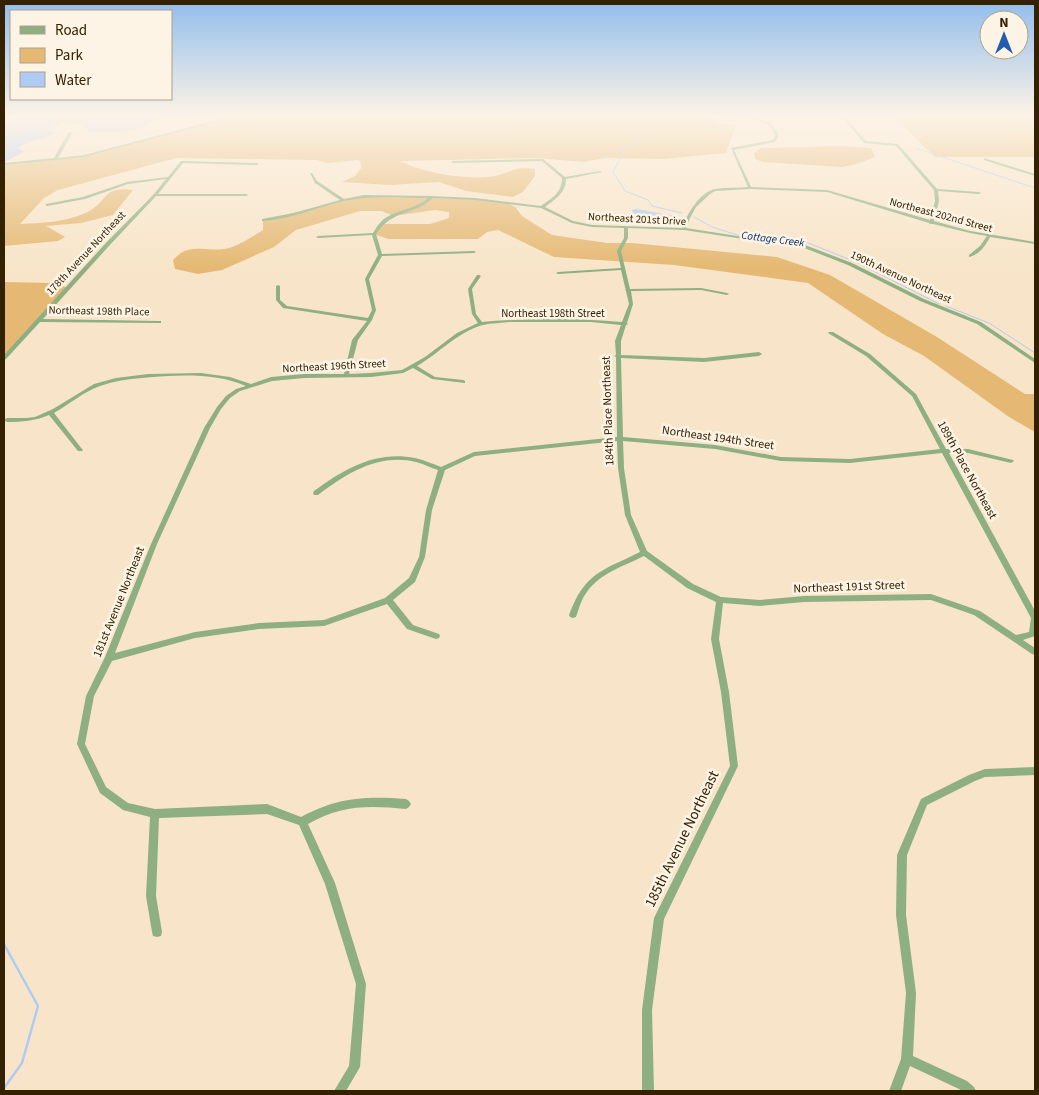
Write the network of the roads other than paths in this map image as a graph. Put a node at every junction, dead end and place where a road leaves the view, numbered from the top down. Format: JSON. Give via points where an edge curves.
{"nodes":[{"id":1,"x":178,"y":166,"type":"edge"},
{"id":2,"x":550,"y":166,"type":"edge"},
{"id":3,"x":740,"y":166,"type":"edge"},
{"id":4,"x":915,"y":166,"type":"edge"},
{"id":5,"x":1006,"y":166,"type":"edge"},
{"id":6,"x":600,"y":172,"type":"dead end"},
{"id":7,"x":311,"y":174,"type":"dead end"},
{"id":8,"x":1035,"y":176,"type":"edge"},
{"id":9,"x":167,"y":178,"type":"junction"},
{"id":10,"x":564,"y":178,"type":"junction"},
{"id":11,"x":750,"y":188,"type":"junction"},
{"id":12,"x":936,"y":190,"type":"junction"},
{"id":13,"x":979,"y":193,"type":"dead end"},
{"id":14,"x":155,"y":195,"type":"junction"},
{"id":15,"x":246,"y":196,"type":"dead end"},
{"id":16,"x":432,"y":197,"type":"junction"},
{"id":17,"x":343,"y":200,"type":"junction"},
{"id":18,"x":47,"y":205,"type":"dead end"},
{"id":19,"x":542,"y":208,"type":"junction"},
{"id":20,"x":263,"y":220,"type":"dead end"},
{"id":21,"x":932,"y":222,"type":"junction"},
{"id":22,"x":626,"y":228,"type":"junction"},
{"id":23,"x":684,"y":229,"type":"junction"},
{"id":24,"x":374,"y":234,"type":"junction"},
{"id":25,"x":318,"y":237,"type":"dead end"},
{"id":26,"x":988,"y":237,"type":"junction"},
{"id":27,"x":1035,"y":243,"type":"edge"},
{"id":28,"x":807,"y":246,"type":"joint"},
{"id":29,"x":474,"y":252,"type":"dead end"},
{"id":30,"x":380,"y":256,"type":"junction"},
{"id":31,"x":971,"y":256,"type":"dead end"},
{"id":32,"x":622,"y":269,"type":"junction"},
{"id":33,"x":558,"y":273,"type":"dead end"},
{"id":34,"x":479,"y":276,"type":"dead end"},
{"id":35,"x":278,"y":286,"type":"dead end"},
{"id":36,"x":630,"y":290,"type":"junction"},
{"id":37,"x":728,"y":294,"type":"dead end"},
{"id":38,"x":39,"y":320,"type":"junction"},
{"id":39,"x":370,"y":320,"type":"junction"},
{"id":40,"x":159,"y":322,"type":"dead end"},
{"id":41,"x":481,"y":324,"type":"junction"},
{"id":42,"x":624,"y":324,"type":"junction"},
{"id":43,"x":830,"y":333,"type":"dead end"},
{"id":44,"x":759,"y":354,"type":"dead end"},
{"id":45,"x":617,"y":356,"type":"junction"},
{"id":46,"x":4,"y":358,"type":"edge"},
{"id":47,"x":1035,"y":361,"type":"edge"},
{"id":48,"x":413,"y":366,"type":"junction"},
{"id":49,"x":346,"y":375,"type":"junction"},
{"id":50,"x":464,"y":382,"type":"dead end"},
{"id":51,"x":249,"y":385,"type":"junction"},
{"id":52,"x":50,"y":412,"type":"junction"},
{"id":53,"x":6,"y":420,"type":"dead end"},
{"id":54,"x":619,"y":439,"type":"junction"},
{"id":55,"x":80,"y":450,"type":"dead end"},
{"id":56,"x":943,"y":451,"type":"junction"},
{"id":57,"x":1010,"y":461,"type":"dead end"},
{"id":58,"x":442,"y":470,"type":"junction"},
{"id":59,"x":316,"y":493,"type":"dead end"},
{"id":60,"x":644,"y":553,"type":"junction"},
{"id":61,"x":388,"y":600,"type":"junction"},
{"id":62,"x":720,"y":600,"type":"junction"},
{"id":63,"x":573,"y":614,"type":"dead end"},
{"id":64,"x":436,"y":636,"type":"dead end"},
{"id":65,"x":1018,"y":638,"type":"junction"},
{"id":66,"x":1035,"y":652,"type":"edge"},
{"id":67,"x":109,"y":658,"type":"junction"},
{"id":68,"x":1035,"y":771,"type":"edge"},
{"id":69,"x":406,"y":804,"type":"dead end"},
{"id":70,"x":155,"y":814,"type":"junction"},
{"id":71,"x":302,"y":822,"type":"junction"},
{"id":72,"x":157,"y":932,"type":"dead end"},
{"id":73,"x":907,"y":1059,"type":"junction"},
{"id":74,"x":340,"y":1091,"type":"edge"},
{"id":75,"x":648,"y":1091,"type":"edge"},
{"id":76,"x":895,"y":1091,"type":"edge"},
{"id":77,"x":970,"y":1091,"type":"edge"}],
"edges":[{"from":1,"to":9,"type":"street","name":"178th Avenue Northeast"},
{"from":2,"to":10,"type":"street"},
{"from":3,"to":11,"type":"street"},
{"from":4,"to":12,"type":"street"},
{"from":5,"to":8,"type":"street"},
{"from":6,"to":10,"type":"street"},
{"from":7,"to":17,"type":"street","via":[[316,182]]},
{"from":9,"to":14,"type":"street","name":"178th Avenue Northeast"},
{"from":9,"to":18,"type":"street","via":[[127,183],[74,201]]},
{"from":10,"to":19,"type":"street","via":[[563,191]]},
{"from":11,"to":21,"type":"street","name":"Northeast 202nd Street","via":[[827,191]]},
{"from":11,"to":23,"type":"street","name":"Northeast 202nd Street","via":[[725,188],[706,194],[687,218]]},
{"from":12,"to":13,"type":"street"},
{"from":12,"to":21,"type":"street","via":[[938,201]]},
{"from":14,"to":15,"type":"street"},
{"from":14,"to":38,"type":"street","name":"178th Avenue Northeast"},
{"from":16,"to":17,"type":"street","name":"Northeast 201st Drive","via":[[380,196]]},
{"from":16,"to":19,"type":"street","name":"Northeast 201st Drive"},
{"from":16,"to":24,"type":"street","via":[[421,206],[393,214],[379,225]]},
{"from":17,"to":20,"type":"street","name":"Northeast 201st Drive"},
{"from":19,"to":22,"type":"street","name":"Northeast 201st Drive","via":[[581,225]]},
{"from":21,"to":26,"type":"street","name":"Northeast 202nd Street"},
{"from":22,"to":23,"type":"street","name":"Northeast 201st Drive"},
{"from":22,"to":32,"type":"street","name":"184th Place Northeast","via":[[626,238],[619,251]]},
{"from":23,"to":28,"type":"street","name":"Northeast 201st Drive","via":[[750,239],[782,239]]},
{"from":24,"to":25,"type":"street"},
{"from":24,"to":30,"type":"street"},
{"from":26,"to":27,"type":"street","name":"Northeast 202nd Street"},
{"from":26,"to":31,"type":"street"},
{"from":28,"to":47,"type":"street","name":"190th Avenue Northeast","via":[[979,323]]},
{"from":29,"to":30,"type":"street"},
{"from":30,"to":39,"type":"street","via":[[367,280],[374,301]]},
{"from":32,"to":33,"type":"street"},
{"from":32,"to":36,"type":"street","name":"184th Place Northeast"},
{"from":34,"to":41,"type":"street","via":[[470,289],[474,314]]},
{"from":35,"to":39,"type":"street","via":[[278,300],[284,306]]},
{"from":36,"to":37,"type":"street","via":[[701,289]]},
{"from":36,"to":42,"type":"street","name":"184th Place Northeast","via":[[631,304]]},
{"from":38,"to":40,"type":"street","name":"Northeast 198th Place"},
{"from":38,"to":46,"type":"street","name":"178th Avenue Northeast"},
{"from":39,"to":49,"type":"street","via":[[355,340]]},
{"from":41,"to":42,"type":"street","name":"Northeast 198th Street","via":[[520,321]]},
{"from":41,"to":48,"type":"street","name":"Northeast 196th Street","via":[[459,334]]},
{"from":42,"to":45,"type":"street","name":"184th Place Northeast"},
{"from":43,"to":56,"type":"street","name":"189th Place Northeast","via":[[868,355],[914,395]]},
{"from":44,"to":45,"type":"street","via":[[704,360]]},
{"from":45,"to":54,"type":"street","name":"184th Place Northeast"},
{"from":48,"to":49,"type":"street","name":"Northeast 196th Street","via":[[388,373]]},
{"from":48,"to":50,"type":"street","via":[[434,378]]},
{"from":49,"to":51,"type":"street","name":"Northeast 196th Street","via":[[288,377]]},
{"from":51,"to":52,"type":"street","name":"Northeast 196th Street","via":[[211,376],[123,380],[93,387]]},
{"from":51,"to":67,"type":"street","name":"181st Avenue Northeast","via":[[228,397],[207,428],[154,544]]},
{"from":52,"to":53,"type":"street","name":"Northeast 196th Street","via":[[30,419]]},
{"from":52,"to":55,"type":"street"},
{"from":54,"to":56,"type":"street","name":"Northeast 194th Street","via":[[705,446],[781,458],[850,461]]},
{"from":54,"to":58,"type":"street","name":"Northeast 194th Street","via":[[474,454]]},
{"from":54,"to":60,"type":"street","name":"184th Place Northeast","via":[[628,515]]},
{"from":56,"to":57,"type":"street","name":"Northeast 194th Street","via":[[968,451]]},
{"from":56,"to":65,"type":"street","name":"189th Place Northeast","via":[[1035,618],[1033,634]]},
{"from":58,"to":59,"type":"street","via":[[416,460],[382,459],[350,469]]},
{"from":58,"to":61,"type":"street","via":[[428,510],[422,557],[412,580]]},
{"from":60,"to":62,"type":"street","name":"Northeast 191st Street","via":[[677,577]]},
{"from":60,"to":63,"type":"street","via":[[591,579],[582,590]]},
{"from":61,"to":64,"type":"street","via":[[410,627]]},
{"from":61,"to":67,"type":"street","via":[[324,623],[259,626],[195,635]]},
{"from":62,"to":65,"type":"street","name":"Northeast 191st Street","via":[[760,603],[930,597],[977,613]]},
{"from":62,"to":75,"type":"street","name":"185th Avenue Northeast","via":[[715,639],[734,766],[659,918],[647,1010]]},
{"from":65,"to":66,"type":"street","name":"Northeast 191st Street"},
{"from":67,"to":70,"type":"street","name":"181st Avenue Northeast","via":[[90,696],[80,744],[103,790],[126,807]]},
{"from":68,"to":73,"type":"street","via":[[985,773],[924,802],[902,855],[901,915],[912,993]]},
{"from":69,"to":71,"type":"street","via":[[343,804],[322,809]]},
{"from":70,"to":71,"type":"street","name":"181st Avenue Northeast","via":[[267,808]]},
{"from":70,"to":72,"type":"street","via":[[151,896]]},
{"from":71,"to":74,"type":"street","via":[[330,883],[361,984],[354,1067]]},
{"from":73,"to":76,"type":"street"},
{"from":73,"to":77,"type":"street"}]}
